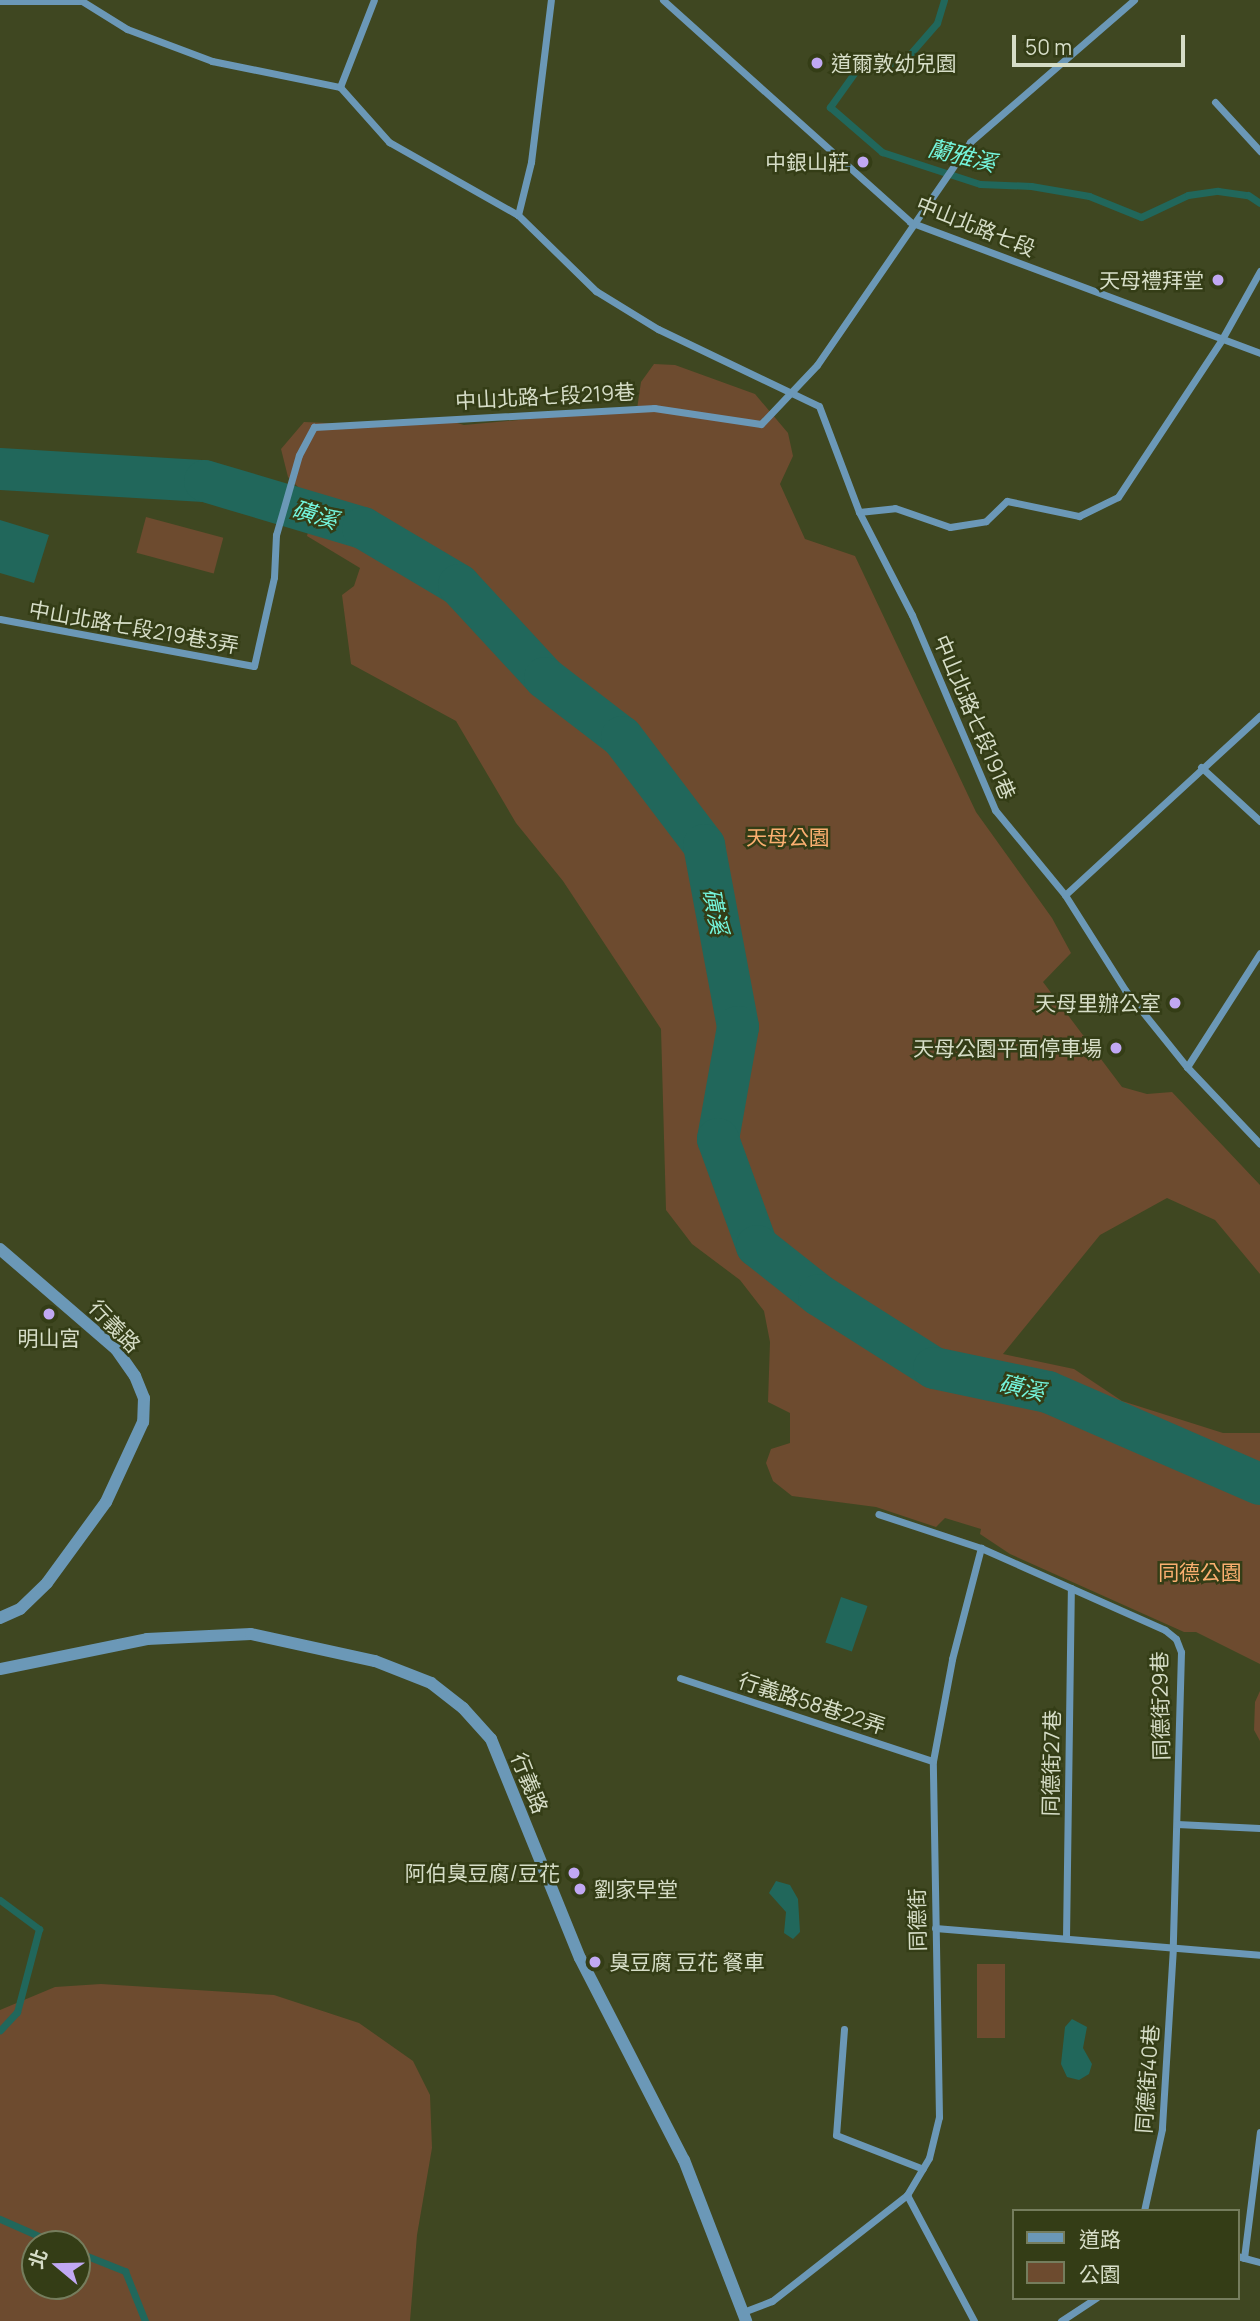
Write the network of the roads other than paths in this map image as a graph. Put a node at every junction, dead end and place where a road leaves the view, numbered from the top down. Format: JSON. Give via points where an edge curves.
{"nodes":[{"id":1,"x":374,"y":0,"type":"edge"},
{"id":2,"x":551,"y":0,"type":"edge"},
{"id":3,"x":663,"y":0,"type":"edge"},
{"id":4,"x":1134,"y":0,"type":"edge"},
{"id":5,"x":0,"y":1,"type":"edge"},
{"id":6,"x":340,"y":86,"type":"junction"},
{"id":7,"x":1216,"y":102,"type":"dead end"},
{"id":8,"x":1260,"y":152,"type":"edge"},
{"id":9,"x":518,"y":215,"type":"junction"},
{"id":10,"x":911,"y":222,"type":"junction"},
{"id":11,"x":1260,"y":271,"type":"edge"},
{"id":12,"x":1222,"y":339,"type":"junction"},
{"id":13,"x":1260,"y":353,"type":"edge"},
{"id":14,"x":796,"y":392,"type":"junction"},
{"id":15,"x":859,"y":512,"type":"junction"},
{"id":16,"x":276,"y":535,"type":"joint"},
{"id":17,"x":0,"y":619,"type":"edge"},
{"id":18,"x":1260,"y":716,"type":"edge"},
{"id":19,"x":1201,"y":767,"type":"junction"},
{"id":20,"x":1260,"y":821,"type":"edge"},
{"id":21,"x":1065,"y":895,"type":"junction"},
{"id":22,"x":1260,"y":953,"type":"edge"},
{"id":23,"x":1187,"y":1067,"type":"junction"},
{"id":24,"x":1260,"y":1144,"type":"edge"},
{"id":25,"x":0,"y":1249,"type":"edge"},
{"id":26,"x":878,"y":1514,"type":"dead end"},
{"id":27,"x":981,"y":1548,"type":"junction"},
{"id":28,"x":1070,"y":1588,"type":"junction"},
{"id":29,"x":0,"y":1618,"type":"edge"},
{"id":30,"x":0,"y":1669,"type":"edge"},
{"id":31,"x":680,"y":1678,"type":"dead end"},
{"id":32,"x":933,"y":1761,"type":"junction"},
{"id":33,"x":1177,"y":1824,"type":"junction"},
{"id":34,"x":1260,"y":1828,"type":"edge"},
{"id":35,"x":935,"y":1928,"type":"junction"},
{"id":36,"x":1066,"y":1938,"type":"junction"},
{"id":37,"x":1173,"y":1947,"type":"junction"},
{"id":38,"x":1260,"y":1955,"type":"edge"},
{"id":39,"x":844,"y":2029,"type":"dead end"},
{"id":40,"x":1260,"y":2132,"type":"edge"},
{"id":41,"x":923,"y":2169,"type":"junction"},
{"id":42,"x":907,"y":2195,"type":"junction"},
{"id":43,"x":1144,"y":2209,"type":"edge"},
{"id":44,"x":1241,"y":2257,"type":"edge"},
{"id":45,"x":1260,"y":2262,"type":"edge"},
{"id":46,"x":1093,"y":2300,"type":"edge"},
{"id":47,"x":744,"y":2316,"type":"edge"},
{"id":48,"x":974,"y":2321,"type":"edge"},
{"id":49,"x":1061,"y":2321,"type":"edge"}],
"edges":[{"from":1,"to":6,"type":"street"},
{"from":2,"to":9,"type":"street","via":[[531,162]]},
{"from":3,"to":10,"type":"street","name":"中山北路七段"},
{"from":4,"to":10,"type":"street","name":"中山北路七段219巷","via":[[970,142]]},
{"from":5,"to":6,"type":"street","via":[[82,1],[127,29],[212,61]]},
{"from":6,"to":9,"type":"street","via":[[389,142]]},
{"from":7,"to":8,"type":"street"},
{"from":9,"to":14,"type":"street","via":[[596,291],[659,329]]},
{"from":10,"to":12,"type":"street","name":"中山北路七段"},
{"from":10,"to":14,"type":"street","name":"中山北路七段219巷"},
{"from":11,"to":12,"type":"street"},
{"from":12,"to":13,"type":"street","name":"中山北路七段"},
{"from":12,"to":15,"type":"street","via":[[1118,497],[1079,516],[1007,501],[986,521],[950,527],[895,508]]},
{"from":14,"to":15,"type":"street","name":"中山北路七段191巷","via":[[822,412]]},
{"from":14,"to":16,"type":"street","name":"中山北路七段219巷","via":[[761,424],[654,408],[314,427],[299,455]]},
{"from":15,"to":21,"type":"street","name":"中山北路七段191巷","via":[[912,615],[995,810]]},
{"from":16,"to":17,"type":"street","name":"中山北路七段219巷3弄","via":[[274,577],[254,666]]},
{"from":18,"to":19,"type":"street"},
{"from":19,"to":20,"type":"street"},
{"from":19,"to":21,"type":"street"},
{"from":21,"to":23,"type":"street","name":"中山北路七段191巷","via":[[1125,989]]},
{"from":22,"to":23,"type":"street"},
{"from":23,"to":24,"type":"street","name":"中山北路七段191巷"},
{"from":25,"to":29,"type":"street","name":"行義路","via":[[117,1349],[144,1398],[139,1432],[106,1502],[47,1583],[20,1609]]},
{"from":26,"to":27,"type":"street"},
{"from":27,"to":28,"type":"street","name":"同德街29巷"},
{"from":27,"to":32,"type":"street","name":"同德街","via":[[952,1660]]},
{"from":28,"to":33,"type":"street","name":"同德街29巷","via":[[1176,1639],[1181,1652]]},
{"from":28,"to":36,"type":"street","name":"同德街27巷"},
{"from":30,"to":47,"type":"street","name":"行義路","via":[[147,1639],[251,1634],[375,1661],[431,1683],[463,1708],[491,1739],[580,1958],[684,2160]]},
{"from":31,"to":32,"type":"street","name":"行義路58巷22弄"},
{"from":32,"to":35,"type":"street","name":"同德街"},
{"from":33,"to":34,"type":"street"},
{"from":33,"to":37,"type":"street","name":"同德街29巷"},
{"from":35,"to":36,"type":"street"},
{"from":35,"to":41,"type":"street","name":"同德街","via":[[939,2117]]},
{"from":36,"to":37,"type":"street"},
{"from":37,"to":38,"type":"street"},
{"from":37,"to":43,"type":"street","name":"同德街40巷","via":[[1162,2129]]},
{"from":39,"to":41,"type":"street","via":[[836,2135]]},
{"from":40,"to":44,"type":"street"},
{"from":41,"to":42,"type":"street","name":"同德街"},
{"from":42,"to":47,"type":"street","name":"同德街","via":[[772,2301]]},
{"from":42,"to":48,"type":"street"},
{"from":44,"to":45,"type":"street"},
{"from":46,"to":49,"type":"street"}]}
